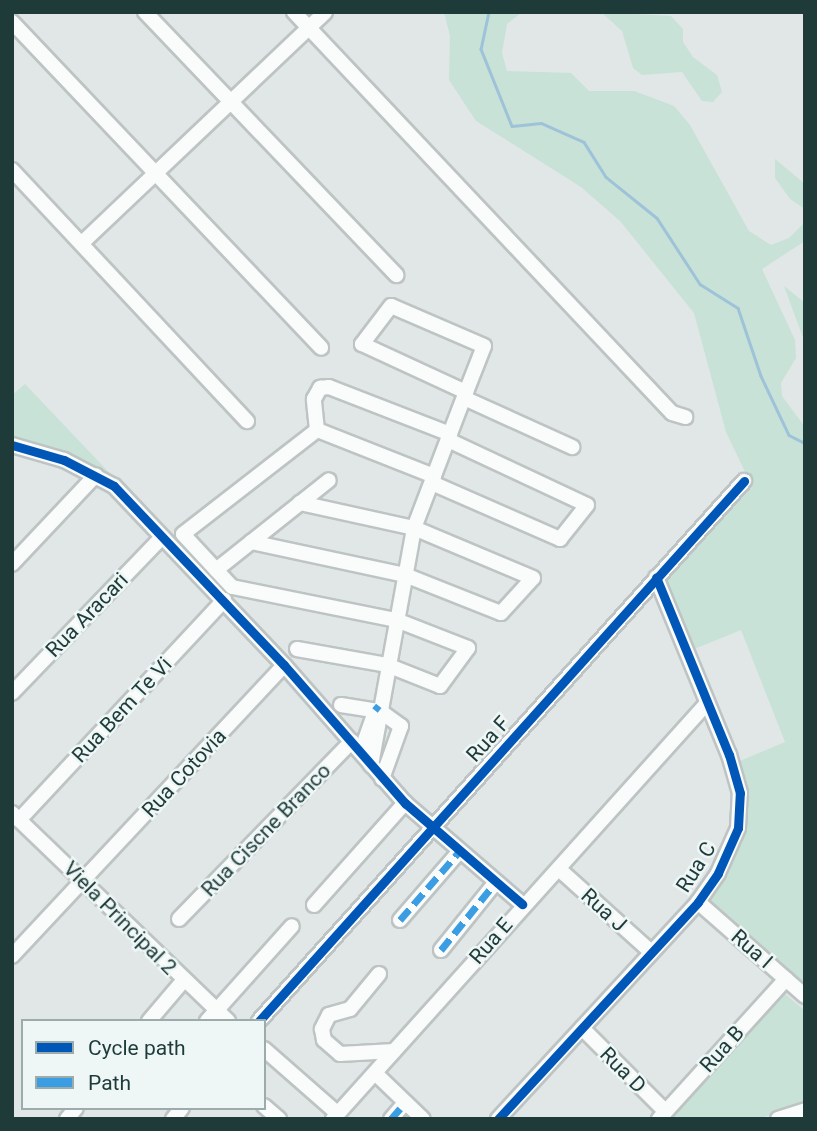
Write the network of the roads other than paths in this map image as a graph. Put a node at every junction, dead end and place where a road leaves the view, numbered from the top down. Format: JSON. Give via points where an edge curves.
{"nodes":[{"id":1,"x":145,"y":12,"type":"edge"},
{"id":2,"x":294,"y":12,"type":"edge"},
{"id":3,"x":325,"y":12,"type":"edge"},
{"id":4,"x":12,"y":22,"type":"edge"},
{"id":5,"x":309,"y":27,"type":"junction"},
{"id":6,"x":229,"y":103,"type":"junction"},
{"id":7,"x":12,"y":170,"type":"edge"},
{"id":8,"x":155,"y":174,"type":"junction"},
{"id":9,"x":82,"y":243,"type":"junction"},
{"id":10,"x":396,"y":275,"type":"dead end"},
{"id":11,"x":321,"y":348,"type":"dead end"},
{"id":12,"x":465,"y":395,"type":"junction"},
{"id":13,"x":685,"y":417,"type":"dead end"},
{"id":14,"x":247,"y":421,"type":"dead end"},
{"id":15,"x":317,"y":430,"type":"junction"},
{"id":16,"x":449,"y":437,"type":"junction"},
{"id":17,"x":12,"y":445,"type":"edge"},
{"id":18,"x":572,"y":447,"type":"dead end"},
{"id":19,"x":96,"y":475,"type":"junction"},
{"id":20,"x":433,"y":479,"type":"junction"},
{"id":21,"x":329,"y":480,"type":"dead end"},
{"id":22,"x":744,"y":481,"type":"dead end"},
{"id":23,"x":300,"y":503,"type":"junction"},
{"id":24,"x":414,"y":528,"type":"junction"},
{"id":25,"x":162,"y":537,"type":"junction"},
{"id":26,"x":251,"y":542,"type":"junction"},
{"id":27,"x":12,"y":564,"type":"edge"},
{"id":28,"x":216,"y":570,"type":"junction"},
{"id":29,"x":405,"y":575,"type":"junction"},
{"id":30,"x":656,"y":577,"type":"junction"},
{"id":31,"x":224,"y":600,"type":"junction"},
{"id":32,"x":396,"y":620,"type":"junction"},
{"id":33,"x":297,"y":649,"type":"dead end"},
{"id":34,"x":285,"y":665,"type":"junction"},
{"id":35,"x":387,"y":665,"type":"junction"},
{"id":36,"x":12,"y":693,"type":"edge"},
{"id":37,"x":707,"y":703,"type":"junction"},
{"id":38,"x":341,"y":705,"type":"dead end"},
{"id":39,"x":378,"y":709,"type":"junction"},
{"id":40,"x":357,"y":746,"type":"junction"},
{"id":41,"x":371,"y":765,"type":"junction"},
{"id":42,"x":382,"y":779,"type":"junction"},
{"id":43,"x":405,"y":803,"type":"junction"},
{"id":44,"x":16,"y":816,"type":"edge"},
{"id":45,"x":432,"y":828,"type":"junction"},
{"id":46,"x":459,"y":852,"type":"junction"},
{"id":47,"x":560,"y":870,"type":"junction"},
{"id":48,"x":83,"y":880,"type":"junction"},
{"id":49,"x":495,"y":883,"type":"junction"},
{"id":50,"x":698,"y":902,"type":"junction"},
{"id":51,"x":522,"y":904,"type":"junction"},
{"id":52,"x":314,"y":905,"type":"dead end"},
{"id":53,"x":179,"y":919,"type":"dead end"},
{"id":54,"x":400,"y":920,"type":"dead end"},
{"id":55,"x":292,"y":926,"type":"dead end"},
{"id":56,"x":441,"y":950,"type":"dead end"},
{"id":57,"x":649,"y":950,"type":"junction"},
{"id":58,"x":12,"y":956,"type":"edge"},
{"id":59,"x":379,"y":974,"type":"dead end"},
{"id":60,"x":786,"y":979,"type":"junction"},
{"id":61,"x":183,"y":981,"type":"junction"},
{"id":62,"x":805,"y":996,"type":"edge"},
{"id":63,"x":211,"y":1016,"type":"edge"},
{"id":64,"x":151,"y":1019,"type":"edge"},
{"id":65,"x":261,"y":1019,"type":"edge"},
{"id":66,"x":582,"y":1028,"type":"junction"},
{"id":67,"x":266,"y":1051,"type":"edge"},
{"id":68,"x":394,"y":1051,"type":"junction"},
{"id":69,"x":375,"y":1073,"type":"junction"},
{"id":70,"x":405,"y":1103,"type":"junction"},
{"id":71,"x":805,"y":1110,"type":"edge"},
{"id":72,"x":662,"y":1115,"type":"edge"},
{"id":73,"x":335,"y":1116,"type":"edge"},
{"id":74,"x":391,"y":1119,"type":"edge"},
{"id":75,"x":423,"y":1119,"type":"edge"},
{"id":76,"x":498,"y":1119,"type":"edge"},
{"id":77,"x":778,"y":1119,"type":"edge"}],
"edges":[{"from":1,"to":6,"type":"street"},
{"from":2,"to":5,"type":"street"},
{"from":3,"to":5,"type":"street"},
{"from":4,"to":8,"type":"street"},
{"from":5,"to":6,"type":"street"},
{"from":5,"to":13,"type":"street","via":[[672,413]]},
{"from":6,"to":8,"type":"street"},
{"from":6,"to":10,"type":"street"},
{"from":7,"to":9,"type":"street"},
{"from":8,"to":9,"type":"street"},
{"from":8,"to":11,"type":"street"},
{"from":9,"to":14,"type":"street"},
{"from":12,"to":12,"type":"street","via":[[484,346],[391,306],[362,344]]},
{"from":12,"to":16,"type":"street"},
{"from":12,"to":18,"type":"street"},
{"from":15,"to":16,"type":"street","via":[[314,399],[320,388],[329,387]]},
{"from":15,"to":20,"type":"street"},
{"from":15,"to":28,"type":"street","via":[[183,534]]},
{"from":16,"to":20,"type":"street"},
{"from":16,"to":20,"type":"street","via":[[587,505],[560,539]]},
{"from":17,"to":19,"type":"street"},
{"from":19,"to":25,"type":"street","via":[[114,486]]},
{"from":19,"to":27,"type":"street"},
{"from":20,"to":24,"type":"street"},
{"from":21,"to":23,"type":"street"},
{"from":22,"to":30,"type":"street","name":"Rua F"},
{"from":23,"to":24,"type":"street"},
{"from":23,"to":26,"type":"street"},
{"from":24,"to":29,"type":"street"},
{"from":24,"to":29,"type":"street","via":[[533,578],[501,613]]},
{"from":25,"to":31,"type":"street"},
{"from":25,"to":36,"type":"street","name":"Rua Aracari"},
{"from":26,"to":28,"type":"street"},
{"from":26,"to":29,"type":"street"},
{"from":28,"to":32,"type":"street","via":[[232,587]]},
{"from":29,"to":32,"type":"street"},
{"from":30,"to":37,"type":"street","name":"Rua C"},
{"from":30,"to":45,"type":"street","name":"Rua F"},
{"from":31,"to":34,"type":"street"},
{"from":31,"to":44,"type":"street","name":"Rua Bem Te Vi"},
{"from":32,"to":35,"type":"street"},
{"from":32,"to":35,"type":"street","via":[[468,648],[440,686]]},
{"from":33,"to":35,"type":"street"},
{"from":34,"to":40,"type":"street"},
{"from":34,"to":48,"type":"street","name":"Rua Cotovia"},
{"from":35,"to":39,"type":"street"},
{"from":37,"to":47,"type":"street","name":"Rua E"},
{"from":37,"to":50,"type":"street","name":"Rua C","via":[[740,793],[738,828],[718,873]]},
{"from":38,"to":39,"type":"street"},
{"from":39,"to":40,"type":"street"},
{"from":39,"to":41,"type":"street"},
{"from":39,"to":42,"type":"street","via":[[401,726]]},
{"from":40,"to":41,"type":"street"},
{"from":40,"to":53,"type":"street","name":"Rua Ciscne Branco"},
{"from":41,"to":42,"type":"street"},
{"from":42,"to":43,"type":"street"},
{"from":43,"to":45,"type":"street"},
{"from":43,"to":52,"type":"street"},
{"from":44,"to":48,"type":"street","name":"Viela Principal 2"},
{"from":45,"to":46,"type":"street"},
{"from":45,"to":65,"type":"street","name":"Rua F"},
{"from":46,"to":49,"type":"street"},
{"from":46,"to":54,"type":"street"},
{"from":47,"to":51,"type":"street","name":"Rua E"},
{"from":47,"to":57,"type":"street","name":"Rua J"},
{"from":48,"to":58,"type":"street","name":"Rua Cotovia"},
{"from":48,"to":61,"type":"street","name":"Viela Principal 2"},
{"from":49,"to":51,"type":"street"},
{"from":49,"to":56,"type":"street"},
{"from":50,"to":57,"type":"street","name":"Rua C"},
{"from":50,"to":60,"type":"street","name":"Rua I"},
{"from":51,"to":68,"type":"street","name":"Rua E"},
{"from":55,"to":63,"type":"street"},
{"from":57,"to":66,"type":"street","name":"Rua C"},
{"from":59,"to":68,"type":"street","via":[[350,1009],[329,1015],[322,1029],[324,1040],[340,1054]]},
{"from":60,"to":62,"type":"street","name":"Rua I"},
{"from":60,"to":72,"type":"street","name":"Rua B"},
{"from":61,"to":63,"type":"street","name":"Viela Principal 2"},
{"from":61,"to":64,"type":"street"},
{"from":66,"to":72,"type":"street","name":"Rua D"},
{"from":66,"to":76,"type":"street","name":"Rua C"},
{"from":67,"to":73,"type":"street"},
{"from":68,"to":69,"type":"street","name":"Rua E"},
{"from":69,"to":70,"type":"street"},
{"from":69,"to":73,"type":"street","name":"Rua E"},
{"from":70,"to":74,"type":"street"},
{"from":70,"to":75,"type":"street"},
{"from":71,"to":77,"type":"street"}]}
